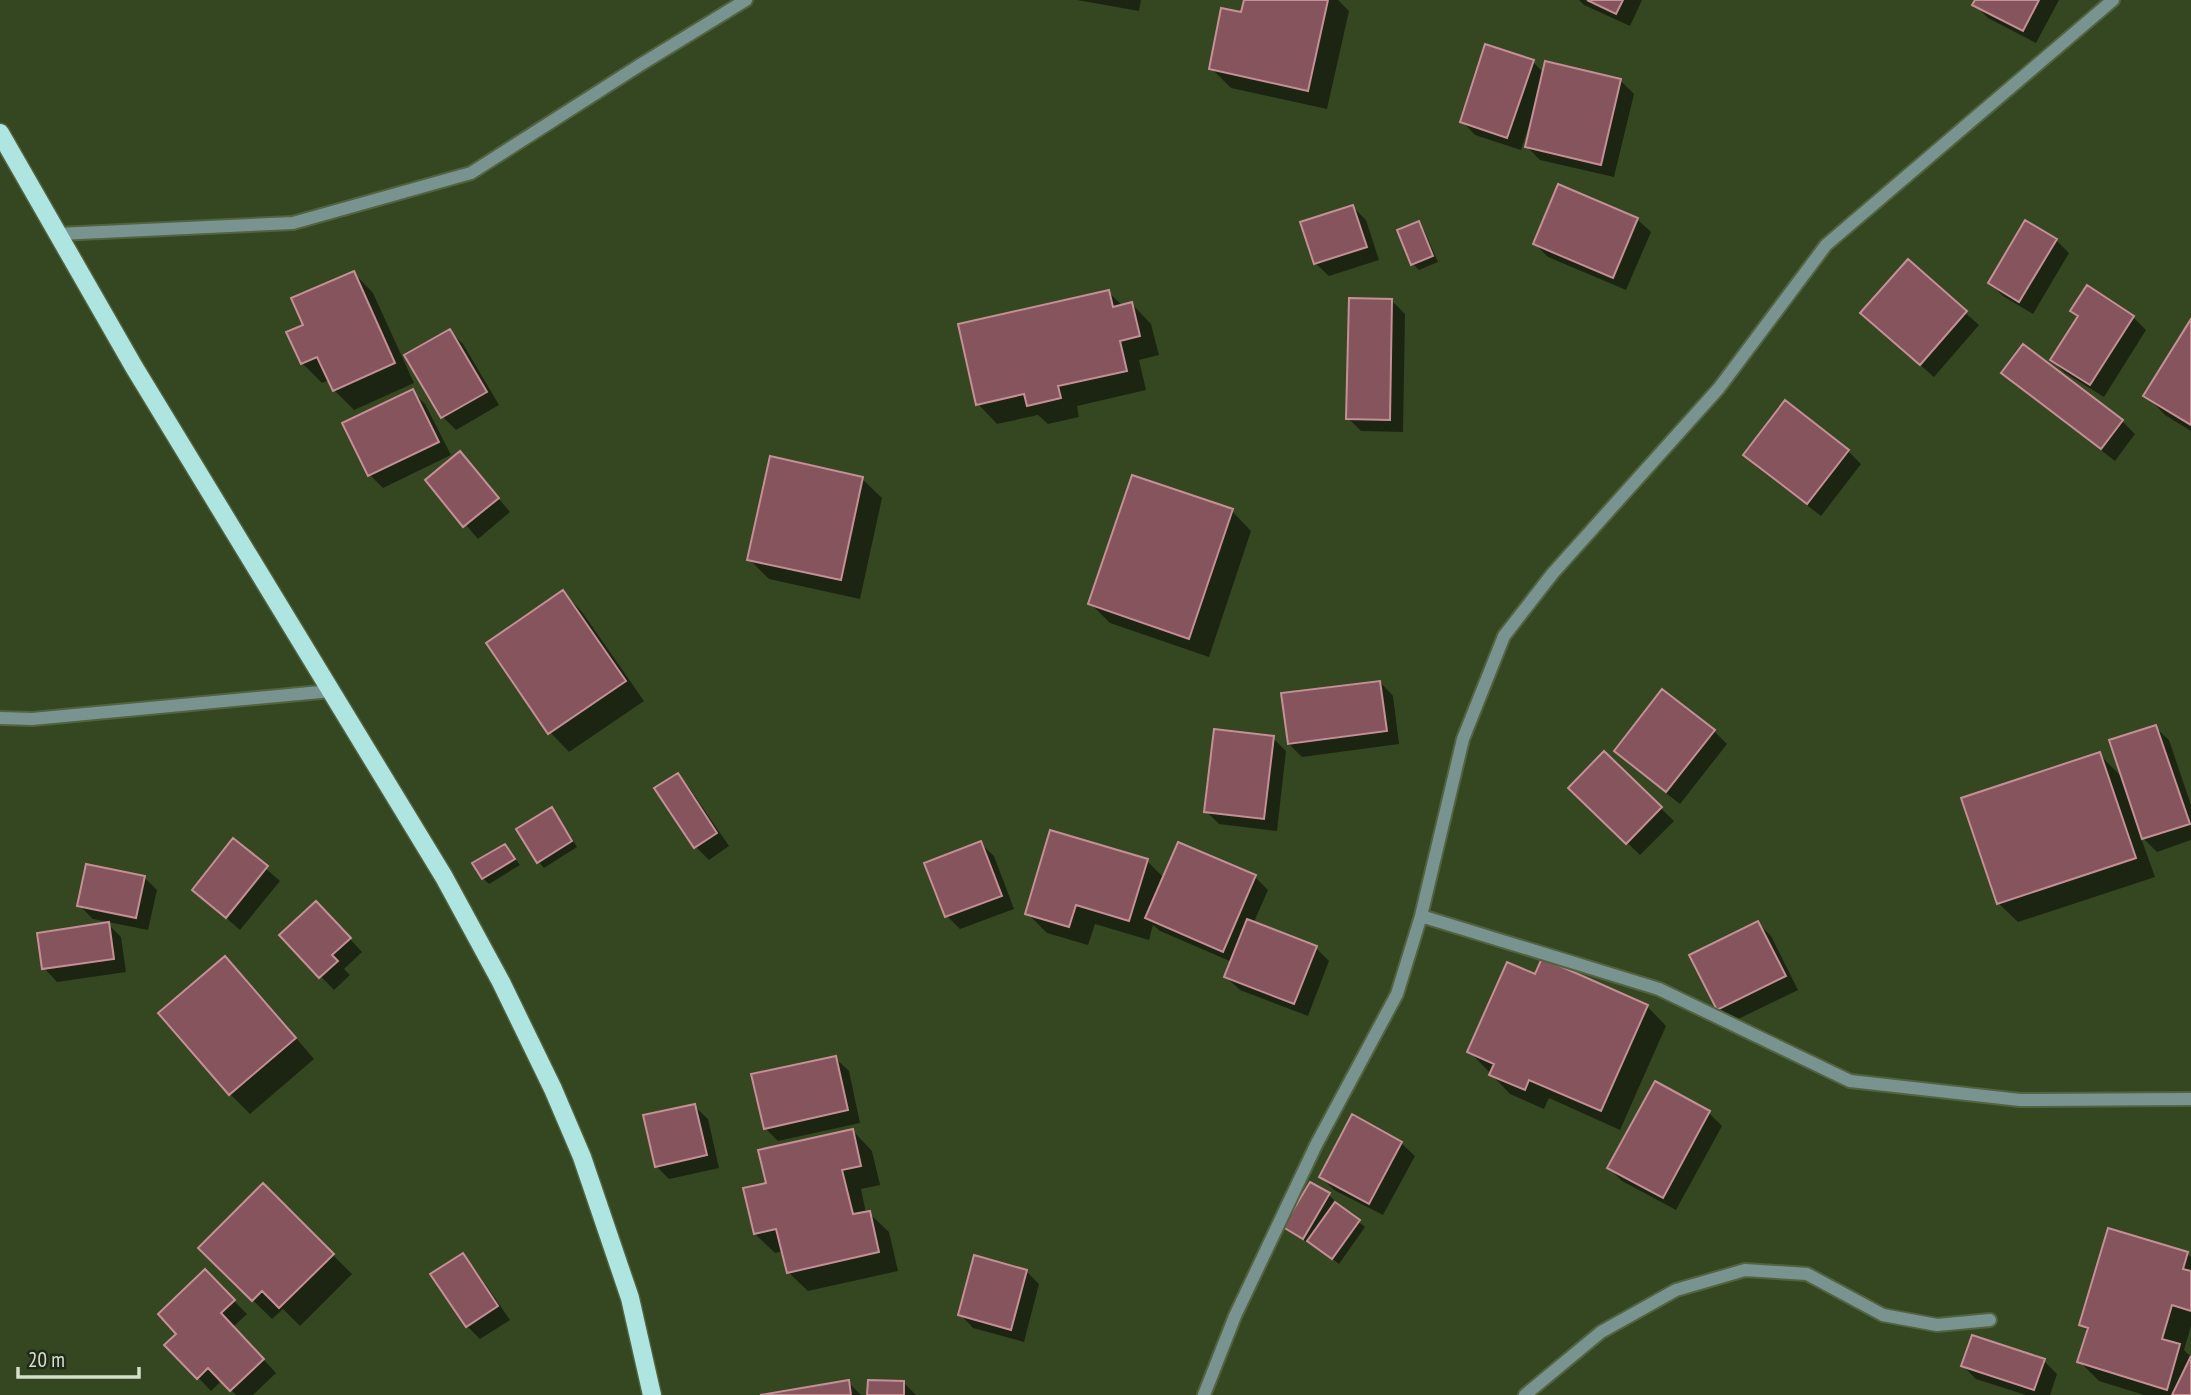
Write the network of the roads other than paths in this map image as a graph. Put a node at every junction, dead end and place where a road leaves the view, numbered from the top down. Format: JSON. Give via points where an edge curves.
{"nodes":[{"id":1,"x":746,"y":0,"type":"edge"},
{"id":2,"x":2113,"y":0,"type":"edge"},
{"id":3,"x":0,"y":133,"type":"edge"},
{"id":4,"x":60,"y":234,"type":"junction"},
{"id":5,"x":331,"y":691,"type":"junction"},
{"id":6,"x":0,"y":718,"type":"edge"},
{"id":7,"x":1421,"y":916,"type":"junction"},
{"id":8,"x":2191,"y":1100,"type":"edge"},
{"id":9,"x":1990,"y":1320,"type":"dead end"},
{"id":10,"x":652,"y":1395,"type":"edge"},
{"id":11,"x":1204,"y":1395,"type":"edge"},
{"id":12,"x":1525,"y":1395,"type":"edge"}],
"edges":[{"from":1,"to":4,"type":"street","via":[[471,173],[293,223]]},
{"from":2,"to":7,"type":"street","via":[[1826,245],[1719,388],[1553,573],[1504,636],[1463,739]]},
{"from":3,"to":4,"type":"main road"},
{"from":4,"to":5,"type":"main road","via":[[134,367]]},
{"from":5,"to":6,"type":"street","via":[[32,719]]},
{"from":5,"to":10,"type":"main road","via":[[444,877],[553,1089],[582,1157],[630,1298]]},
{"from":7,"to":8,"type":"street","via":[[1659,989],[1850,1081],[2020,1100]]},
{"from":7,"to":11,"type":"street","via":[[1397,994],[1316,1145],[1235,1316]]},
{"from":9,"to":12,"type":"street","via":[[1937,1325],[1883,1315],[1807,1273],[1745,1270],[1676,1290],[1601,1332]]}]}
